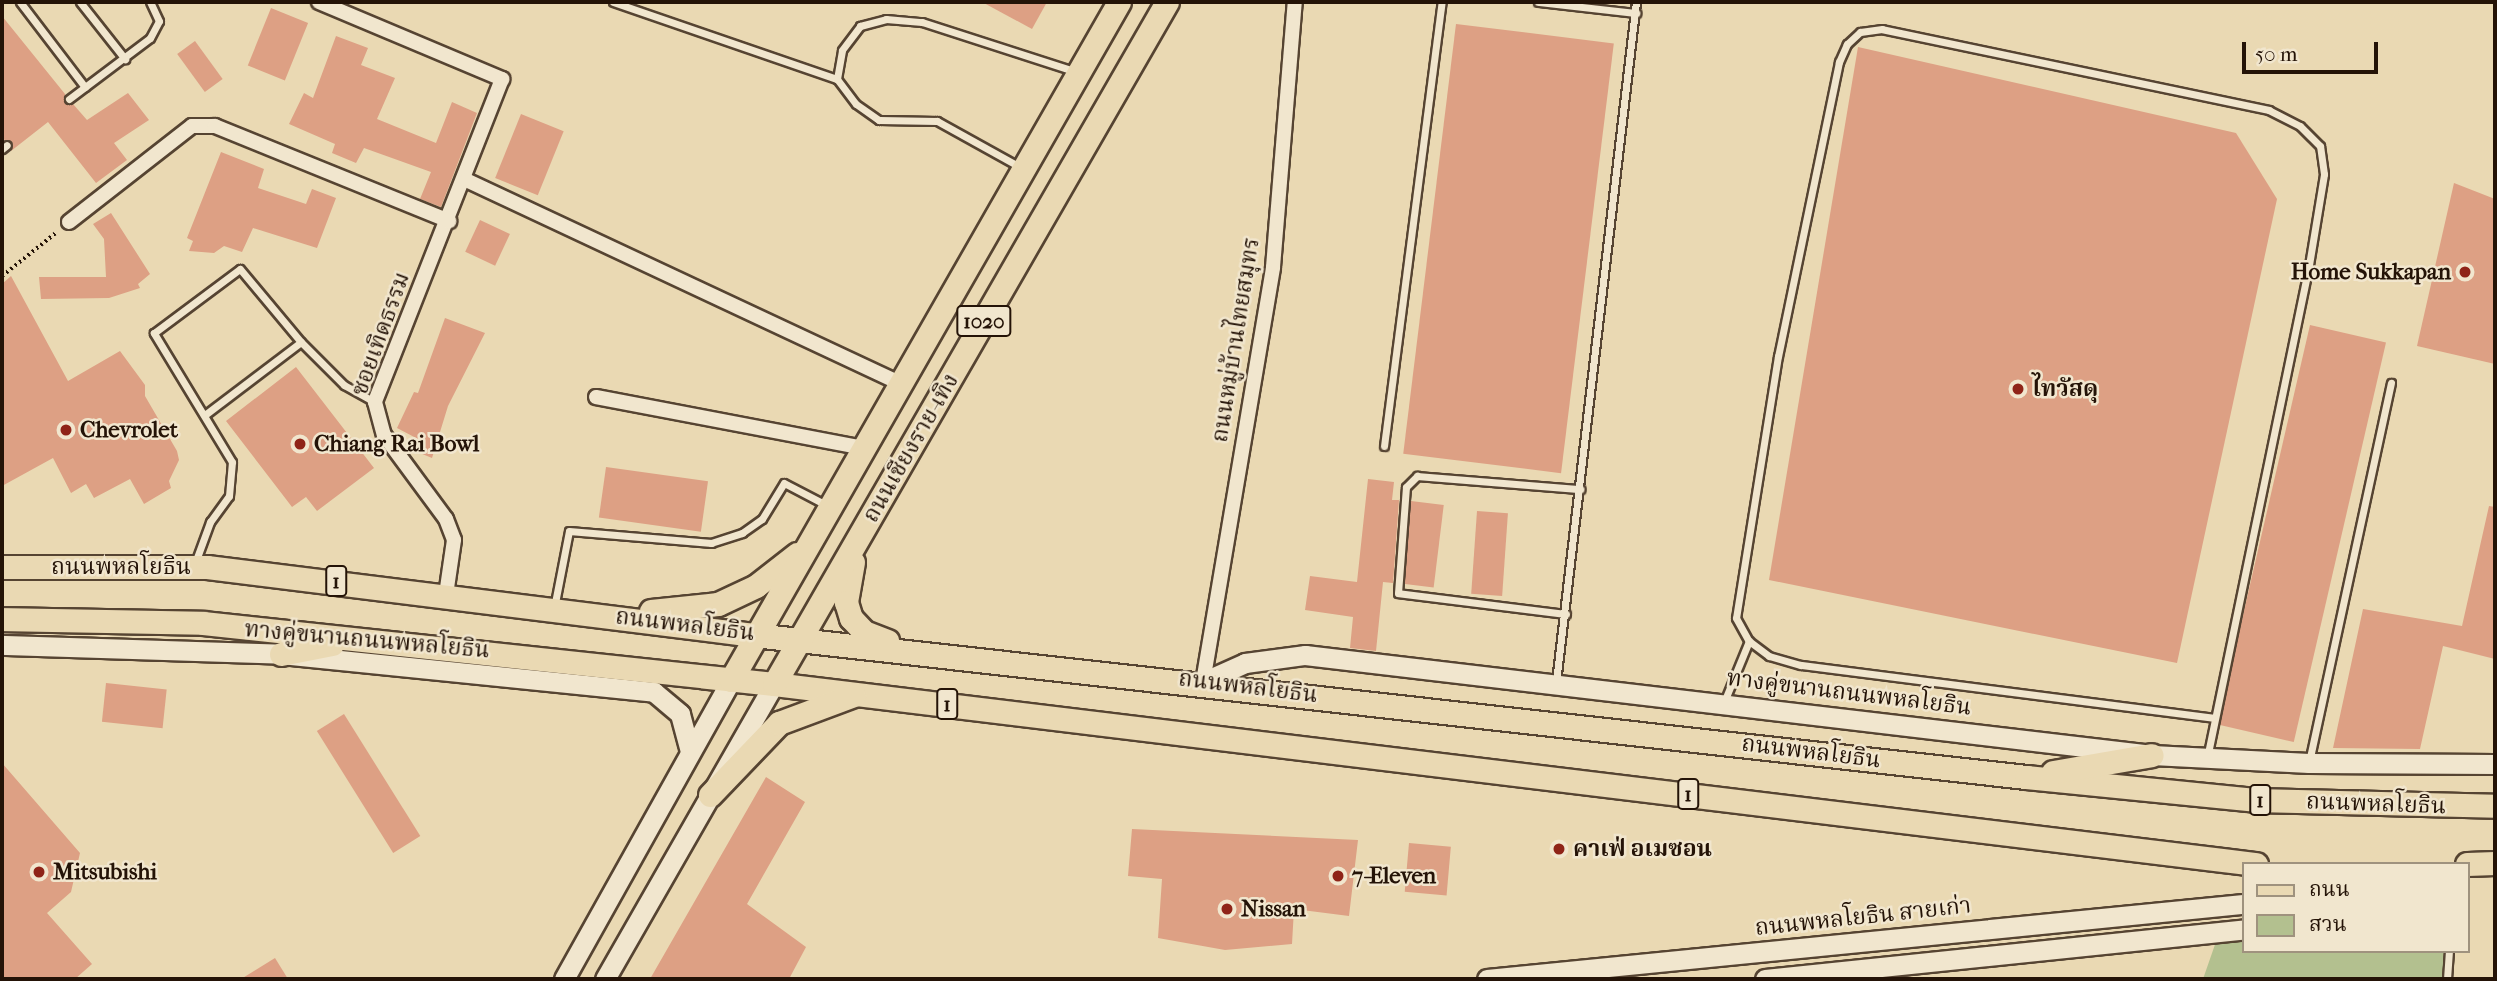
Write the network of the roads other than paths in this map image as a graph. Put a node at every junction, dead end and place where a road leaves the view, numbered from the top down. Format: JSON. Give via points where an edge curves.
{"nodes":[{"id":1,"x":20,"y":2,"type":"edge"},
{"id":2,"x":80,"y":2,"type":"edge"},
{"id":3,"x":150,"y":2,"type":"edge"},
{"id":4,"x":319,"y":2,"type":"edge"},
{"id":5,"x":613,"y":2,"type":"edge"},
{"id":6,"x":1119,"y":2,"type":"edge"},
{"id":7,"x":1167,"y":2,"type":"edge"},
{"id":8,"x":1295,"y":2,"type":"edge"},
{"id":9,"x":1442,"y":2,"type":"edge"},
{"id":10,"x":1538,"y":2,"type":"edge"},
{"id":11,"x":1636,"y":2,"type":"edge"},
{"id":12,"x":1636,"y":13,"type":"junction"},
{"id":13,"x":125,"y":59,"type":"junction"},
{"id":14,"x":1078,"y":73,"type":"junction"},
{"id":15,"x":837,"y":79,"type":"junction"},
{"id":16,"x":85,"y":88,"type":"junction"},
{"id":17,"x":69,"y":99,"type":"dead end"},
{"id":18,"x":1023,"y":169,"type":"junction"},
{"id":19,"x":466,"y":180,"type":"junction"},
{"id":20,"x":449,"y":221,"type":"junction"},
{"id":21,"x":69,"y":222,"type":"road end"},
{"id":22,"x":301,"y":342,"type":"junction"},
{"id":23,"x":900,"y":383,"type":"junction"},
{"id":24,"x":2391,"y":383,"type":"dead end"},
{"id":25,"x":596,"y":397,"type":"dead end"},
{"id":26,"x":375,"y":402,"type":"junction"},
{"id":27,"x":206,"y":414,"type":"junction"},
{"id":28,"x":1384,"y":446,"type":"dead end"},
{"id":29,"x":863,"y":448,"type":"junction"},
{"id":30,"x":1580,"y":489,"type":"junction"},
{"id":31,"x":829,"y":507,"type":"junction"},
{"id":32,"x":858,"y":542,"type":"junction"},
{"id":33,"x":809,"y":545,"type":"junction"},
{"id":34,"x":2,"y":567,"type":"edge"},
{"id":35,"x":194,"y":567,"type":"junction"},
{"id":36,"x":446,"y":595,"type":"junction"},
{"id":37,"x":554,"y":609,"type":"junction"},
{"id":38,"x":589,"y":613,"type":"junction"},
{"id":39,"x":1566,"y":614,"type":"junction"},
{"id":40,"x":2,"y":619,"type":"edge"},
{"id":41,"x":754,"y":635,"type":"junction"},
{"id":42,"x":356,"y":640,"type":"junction"},
{"id":43,"x":802,"y":640,"type":"junction"},
{"id":44,"x":1749,"y":641,"type":"junction"},
{"id":45,"x":2,"y":645,"type":"edge"},
{"id":46,"x":909,"y":649,"type":"junction"},
{"id":47,"x":281,"y":654,"type":"junction"},
{"id":48,"x":731,"y":680,"type":"junction"},
{"id":49,"x":1203,"y":682,"type":"junction"},
{"id":50,"x":1556,"y":682,"type":"junction"},
{"id":51,"x":774,"y":684,"type":"junction"},
{"id":52,"x":857,"y":694,"type":"junction"},
{"id":53,"x":1724,"y":702,"type":"junction"},
{"id":54,"x":2212,"y":718,"type":"junction"},
{"id":55,"x":690,"y":752,"type":"junction"},
{"id":56,"x":2152,"y":755,"type":"junction"},
{"id":57,"x":2207,"y":759,"type":"junction"},
{"id":58,"x":2309,"y":763,"type":"junction"},
{"id":59,"x":2495,"y":764,"type":"edge"},
{"id":60,"x":2026,"y":777,"type":"junction"},
{"id":61,"x":710,"y":795,"type":"junction"},
{"id":62,"x":2495,"y":806,"type":"edge"},
{"id":63,"x":2242,"y":862,"type":"edge"},
{"id":64,"x":2495,"y":863,"type":"edge"},
{"id":65,"x":2469,"y":864,"type":"edge"},
{"id":66,"x":2242,"y":904,"type":"edge"},
{"id":67,"x":2242,"y":930,"type":"edge"},
{"id":68,"x":2449,"y":953,"type":"edge"},
{"id":69,"x":1602,"y":974,"type":"edge"},
{"id":70,"x":564,"y":979,"type":"edge"},
{"id":71,"x":605,"y":979,"type":"edge"},
{"id":72,"x":1487,"y":979,"type":"edge"},
{"id":73,"x":1765,"y":979,"type":"edge"},
{"id":74,"x":2447,"y":979,"type":"edge"}],
"edges":[{"from":1,"to":16,"type":"lane"},
{"from":2,"to":13,"type":"lane"},
{"from":3,"to":13,"type":"lane","via":[[159,21],[157,30]]},
{"from":4,"to":19,"type":"street","name":"ซอยเทิดธรรม","via":[[502,79]]},
{"from":5,"to":15,"type":"lane"},
{"from":6,"to":14,"type":"main road","number":"1020"},
{"from":7,"to":32,"type":"main road","name":"ถนนเชียงราย-เทิง","number":"1020"},
{"from":8,"to":49,"type":"street","name":"ถนนหมู่บ้านไทยสมุทร","via":[[1273,267]]},
{"from":9,"to":28,"type":"lane"},
{"from":10,"to":12,"type":"lane"},
{"from":11,"to":12,"type":"lane"},
{"from":12,"to":30,"type":"lane"},
{"from":13,"to":16,"type":"lane"},
{"from":14,"to":15,"type":"lane","via":[[922,22],[886,19],[860,26],[842,50]]},
{"from":14,"to":18,"type":"main road","number":"1020"},
{"from":15,"to":18,"type":"lane","via":[[856,104],[879,120],[937,121]]},
{"from":16,"to":17,"type":"lane"},
{"from":18,"to":23,"type":"main road","number":"1020"},
{"from":19,"to":20,"type":"street","name":"ซอยเทิดธรรม"},
{"from":19,"to":23,"type":"street"},
{"from":20,"to":21,"type":"street","via":[[215,126],[192,126]]},
{"from":20,"to":26,"type":"street","name":"ซอยเทิดธรรม"},
{"from":22,"to":26,"type":"lane","via":[[344,385]]},
{"from":22,"to":27,"type":"lane"},
{"from":22,"to":27,"type":"lane","via":[[240,269],[154,333]]},
{"from":23,"to":29,"type":"main road","number":"1020"},
{"from":24,"to":58,"type":"lane"},
{"from":25,"to":29,"type":"street"},
{"from":26,"to":36,"type":"street","name":"ซอยเทิดธรรม","via":[[384,435],[446,519],[453,540]]},
{"from":27,"to":35,"type":"lane","via":[[232,462],[229,496],[210,522]]},
{"from":29,"to":31,"type":"main road","number":"1020"},
{"from":30,"to":39,"type":"lane"},
{"from":30,"to":39,"type":"lane","via":[[1417,476],[1406,487],[1398,593]]},
{"from":31,"to":33,"type":"main road","number":"1020"},
{"from":31,"to":37,"type":"lane","via":[[784,483],[762,519],[742,533],[710,543],[569,531]]},
{"from":32,"to":43,"type":"main road","name":"ถนนเชียงราย-เทิง","number":"1020"},
{"from":32,"to":46,"type":"main road","via":[[846,602],[851,618],[864,632]]},
{"from":33,"to":38,"type":"main road","via":[[756,586],[718,604]]},
{"from":33,"to":41,"type":"main road","number":"1020"},
{"from":34,"to":35,"type":"main road","name":"ถนนพหลโยธิน","number":"1"},
{"from":35,"to":36,"type":"main road","name":"ถนนพหลโยธิน","number":"1"},
{"from":36,"to":37,"type":"main road","name":"ถนนพหลโยธิน","number":"1"},
{"from":37,"to":38,"type":"main road","name":"ถนนพหลโยธิน","number":"1"},
{"from":38,"to":41,"type":"main road","name":"ถนนพหลโยธิน","number":"1"},
{"from":39,"to":50,"type":"lane"},
{"from":40,"to":42,"type":"main road","number":"1","via":[[203,623]]},
{"from":41,"to":43,"type":"main road","name":"ถนนพหลโยธิน","number":"1"},
{"from":41,"to":48,"type":"main road","number":"1020"},
{"from":42,"to":47,"type":"main road"},
{"from":42,"to":48,"type":"main road","number":"1"},
{"from":43,"to":46,"type":"main road","name":"ถนนพหลโยธิน","number":"1"},
{"from":43,"to":51,"type":"main road","number":"1020"},
{"from":44,"to":53,"type":"lane"},
{"from":44,"to":54,"type":"lane","via":[[1769,656],[1801,665]]},
{"from":44,"to":54,"type":"lane","via":[[1736,618],[1737,592],[1778,356],[1839,62],[1847,44],[1860,32],[1882,29],[2269,110],[2300,125],[2320,146],[2324,174],[2309,265]]},
{"from":45,"to":47,"type":"main road","name":"ทางคู่ขนานถนนพหลโยธิน"},
{"from":46,"to":49,"type":"main road","name":"ถนนพหลโยธิน","number":"1"},
{"from":47,"to":55,"type":"main road","name":"ทางคู่ขนานถนนพหลโยธิน","via":[[654,692],[680,714]]},
{"from":48,"to":51,"type":"main road","number":"1"},
{"from":48,"to":55,"type":"main road"},
{"from":49,"to":50,"type":"main road","name":"ทางคู่ขนานถนนพหลโยธิน","number":"1","via":[[1245,663],[1305,655]]},
{"from":49,"to":60,"type":"main road","name":"ถนนพหลโยธิน","number":"1"},
{"from":50,"to":53,"type":"main road","name":"ทางคู่ขนานถนนพหลโยธิน","number":"1"},
{"from":51,"to":52,"type":"main road","number":"1"},
{"from":51,"to":61,"type":"main road"},
{"from":52,"to":61,"type":"main road","via":[[779,723]]},
{"from":52,"to":63,"type":"main road","number":"1"},
{"from":53,"to":56,"type":"main road","name":"ทางคู่ขนานถนนพหลโยธิน","number":"1"},
{"from":54,"to":57,"type":"lane"},
{"from":55,"to":70,"type":"main road"},
{"from":56,"to":57,"type":"main road","name":"ทางคู่ขนานถนนพหลโยธิน","number":"1"},
{"from":56,"to":60,"type":"main road"},
{"from":57,"to":58,"type":"main road","name":"ทางคู่ขนานถนนพหลโยธิน","number":"1"},
{"from":58,"to":59,"type":"main road","name":"ทางคู่ขนานถนนพหลโยธิน","number":"1"},
{"from":60,"to":62,"type":"main road","name":"ถนนพหลโยธิน","number":"1","via":[[2255,800]]},
{"from":61,"to":71,"type":"main road"},
{"from":64,"to":65,"type":"main road"},
{"from":66,"to":69,"type":"main road","name":"ถนนพหลโยธิน สายเก่า"},
{"from":67,"to":73,"type":"main road"},
{"from":68,"to":74,"type":"lane"},
{"from":69,"to":72,"type":"main road","name":"ถนนพหลโยธิน สายเก่า"}]}
